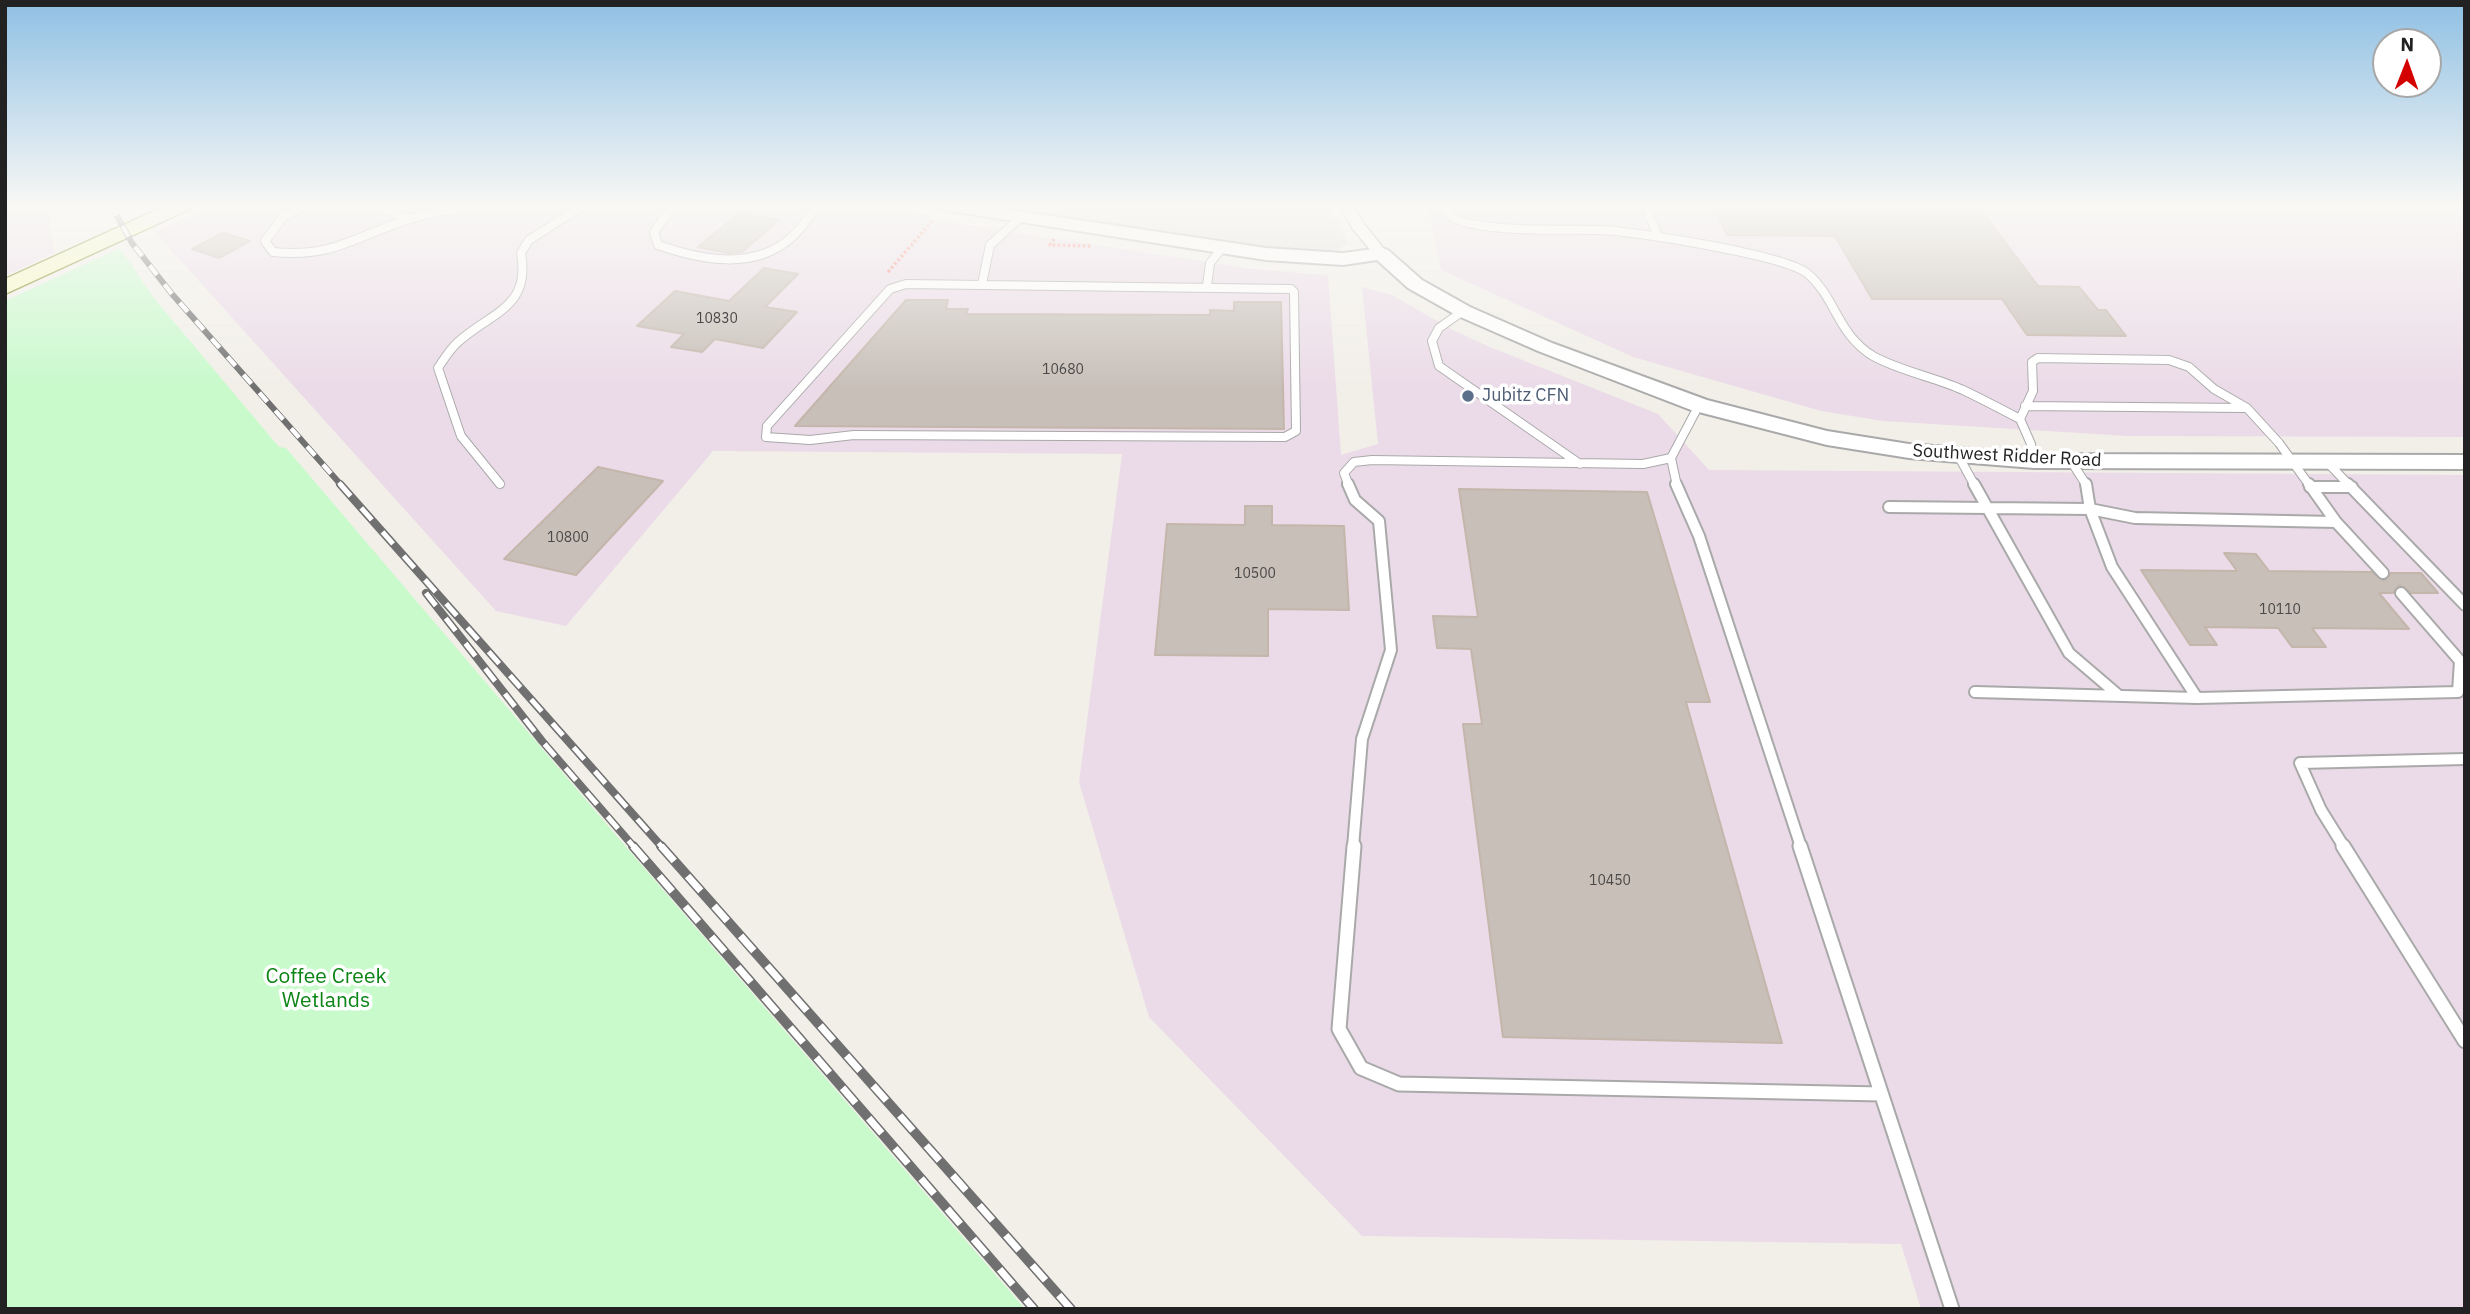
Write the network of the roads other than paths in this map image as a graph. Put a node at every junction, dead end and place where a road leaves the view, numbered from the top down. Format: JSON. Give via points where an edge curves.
{"nodes":[{"id":1,"x":50,"y":266,"type":"edge"},
{"id":2,"x":525,"y":266,"type":"edge"},
{"id":3,"x":986,"y":266,"type":"edge"},
{"id":4,"x":1210,"y":266,"type":"edge"},
{"id":5,"x":1395,"y":266,"type":"edge"},
{"id":6,"x":1790,"y":266,"type":"edge"},
{"id":7,"x":982,"y":284,"type":"junction"},
{"id":8,"x":1207,"y":286,"type":"junction"},
{"id":9,"x":5,"y":287,"type":"edge"},
{"id":10,"x":1463,"y":311,"type":"junction"},
{"id":11,"x":1699,"y":405,"type":"junction"},
{"id":12,"x":2025,"y":406,"type":"junction"},
{"id":13,"x":2246,"y":408,"type":"junction"},
{"id":14,"x":2020,"y":419,"type":"junction"},
{"id":15,"x":1959,"y":457,"type":"junction"},
{"id":16,"x":1671,"y":458,"type":"junction"},
{"id":17,"x":2034,"y":461,"type":"junction"},
{"id":18,"x":2071,"y":461,"type":"junction"},
{"id":19,"x":2292,"y":462,"type":"junction"},
{"id":20,"x":2327,"y":462,"type":"junction"},
{"id":21,"x":2465,"y":462,"type":"edge"},
{"id":22,"x":1580,"y":464,"type":"junction"},
{"id":23,"x":500,"y":484,"type":"dead end"},
{"id":24,"x":2310,"y":486,"type":"junction"},
{"id":25,"x":2352,"y":487,"type":"junction"},
{"id":26,"x":1889,"y":507,"type":"dead end"},
{"id":27,"x":1986,"y":508,"type":"junction"},
{"id":28,"x":2090,"y":509,"type":"junction"},
{"id":29,"x":2336,"y":522,"type":"junction"},
{"id":30,"x":2384,"y":573,"type":"dead end"},
{"id":31,"x":2401,"y":593,"type":"dead end"},
{"id":32,"x":2465,"y":606,"type":"edge"},
{"id":33,"x":1975,"y":692,"type":"dead end"},
{"id":34,"x":2117,"y":694,"type":"junction"},
{"id":35,"x":2197,"y":698,"type":"junction"},
{"id":36,"x":2465,"y":759,"type":"edge"},
{"id":37,"x":2465,"y":1041,"type":"edge"},
{"id":38,"x":1881,"y":1094,"type":"junction"},
{"id":39,"x":1952,"y":1309,"type":"edge"}],
"edges":[{"from":1,"to":9,"type":"main road"},
{"from":2,"to":23,"type":"lane","via":[[520,294],[497,316],[457,342],[438,368],[461,436]]},
{"from":3,"to":7,"type":"lane"},
{"from":4,"to":8,"type":"lane"},
{"from":5,"to":10,"type":"street","name":"Southwest Ridder Road","via":[[1415,284]]},
{"from":6,"to":14,"type":"lane","via":[[1806,272],[1822,289],[1839,322],[1874,356],[1963,390]]},
{"from":7,"to":8,"type":"lane"},
{"from":7,"to":8,"type":"lane","via":[[912,284],[890,289],[768,426],[766,437],[1292,435],[1296,431],[1294,292],[1283,287]]},
{"from":10,"to":11,"type":"street","name":"Southwest Ridder Road"},
{"from":10,"to":22,"type":"lane","via":[[1439,328],[1432,341],[1439,366]]},
{"from":11,"to":15,"type":"street","name":"Southwest Ridder Road","via":[[1827,438]]},
{"from":11,"to":16,"type":"lane"},
{"from":12,"to":13,"type":"lane"},
{"from":12,"to":13,"type":"lane","via":[[2033,390],[2032,362],[2038,358],[2141,358],[2189,367]]},
{"from":12,"to":14,"type":"lane"},
{"from":13,"to":19,"type":"lane"},
{"from":14,"to":17,"type":"lane"},
{"from":15,"to":17,"type":"street","name":"Southwest Ridder Road"},
{"from":15,"to":27,"type":"lane"},
{"from":16,"to":22,"type":"lane","via":[[1643,464]]},
{"from":16,"to":38,"type":"lane"},
{"from":17,"to":18,"type":"street","name":"Southwest Ridder Road"},
{"from":18,"to":19,"type":"street","name":"Southwest Ridder Road"},
{"from":18,"to":28,"type":"lane","via":[[2087,486]]},
{"from":19,"to":20,"type":"street","name":"Southwest Ridder Road"},
{"from":19,"to":24,"type":"lane"},
{"from":20,"to":21,"type":"street","name":"Southwest Ridder Road"},
{"from":20,"to":25,"type":"lane"},
{"from":22,"to":38,"type":"lane","via":[[1372,460],[1354,462],[1344,473],[1355,500],[1379,521],[1391,650],[1362,739],[1339,1029],[1361,1068],[1399,1084]]},
{"from":24,"to":25,"type":"lane"},
{"from":24,"to":29,"type":"lane"},
{"from":25,"to":32,"type":"lane"},
{"from":26,"to":27,"type":"lane"},
{"from":27,"to":28,"type":"lane"},
{"from":27,"to":34,"type":"lane","via":[[2069,653]]},
{"from":28,"to":29,"type":"lane","via":[[2135,518]]},
{"from":28,"to":35,"type":"lane","via":[[2112,567]]},
{"from":29,"to":30,"type":"lane"},
{"from":31,"to":35,"type":"lane","via":[[2460,661],[2458,692]]},
{"from":33,"to":34,"type":"lane"},
{"from":34,"to":35,"type":"lane"},
{"from":36,"to":37,"type":"lane","via":[[2300,763],[2321,810]]},
{"from":38,"to":39,"type":"lane"}]}
